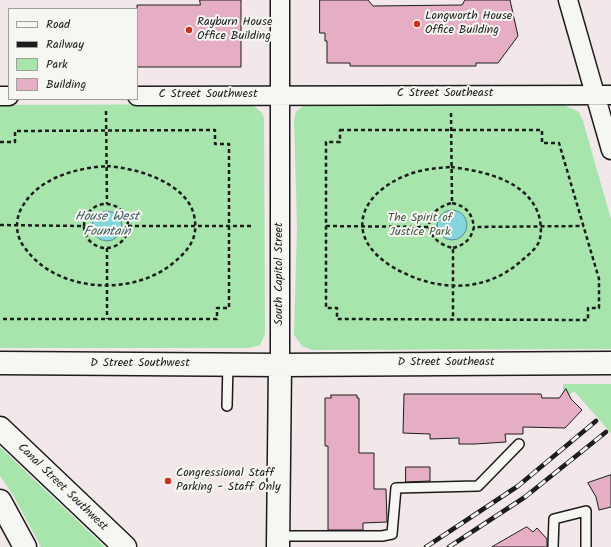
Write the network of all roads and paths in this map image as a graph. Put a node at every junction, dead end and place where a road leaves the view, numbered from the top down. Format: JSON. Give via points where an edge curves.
{"nodes":[{"id":1,"x":280,"y":0,"type":"edge"},
{"id":2,"x":568,"y":0,"type":"edge"},
{"id":3,"x":280,"y":95,"type":"junction"},
{"id":4,"x":603,"y":95,"type":"edge"},
{"id":5,"x":138,"y":96,"type":"edge"},
{"id":6,"x":106,"y":111,"type":"dead end"},
{"id":7,"x":451,"y":111,"type":"dead end"},
{"id":8,"x":106,"y":130,"type":"junction"},
{"id":9,"x":451,"y":130,"type":"junction"},
{"id":10,"x":608,"y":130,"type":"edge"},
{"id":11,"x":0,"y":142,"type":"edge"},
{"id":12,"x":611,"y":150,"type":"edge"},
{"id":13,"x":107,"y":166,"type":"junction"},
{"id":14,"x":451,"y":167,"type":"junction"},
{"id":15,"x":452,"y":203,"type":"junction"},
{"id":16,"x":107,"y":204,"type":"junction"},
{"id":17,"x":0,"y":225,"type":"edge"},
{"id":18,"x":16,"y":226,"type":"junction"},
{"id":19,"x":84,"y":226,"type":"junction"},
{"id":20,"x":128,"y":226,"type":"junction"},
{"id":21,"x":195,"y":226,"type":"junction"},
{"id":22,"x":229,"y":226,"type":"junction"},
{"id":23,"x":252,"y":226,"type":"dead end"},
{"id":24,"x":326,"y":226,"type":"junction"},
{"id":25,"x":361,"y":226,"type":"junction"},
{"id":26,"x":584,"y":226,"type":"junction"},
{"id":27,"x":429,"y":227,"type":"junction"},
{"id":28,"x":474,"y":227,"type":"junction"},
{"id":29,"x":542,"y":227,"type":"junction"},
{"id":30,"x":107,"y":248,"type":"junction"},
{"id":31,"x":453,"y":248,"type":"junction"},
{"id":32,"x":107,"y":286,"type":"junction"},
{"id":33,"x":453,"y":286,"type":"junction"},
{"id":34,"x":0,"y":319,"type":"edge"},
{"id":35,"x":107,"y":319,"type":"junction"},
{"id":36,"x":453,"y":320,"type":"junction"},
{"id":37,"x":0,"y":363,"type":"edge"},
{"id":38,"x":611,"y":363,"type":"edge"},
{"id":39,"x":228,"y":364,"type":"junction"},
{"id":40,"x":280,"y":365,"type":"junction"},
{"id":41,"x":227,"y":406,"type":"dead end"},
{"id":42,"x":0,"y":428,"type":"edge"},
{"id":43,"x":520,"y":444,"type":"dead end"},
{"id":44,"x":0,"y":500,"type":"edge"},
{"id":45,"x":278,"y":541,"type":"edge"},
{"id":46,"x":25,"y":547,"type":"edge"},
{"id":47,"x":125,"y":547,"type":"edge"},
{"id":48,"x":553,"y":547,"type":"edge"},
{"id":49,"x":586,"y":547,"type":"edge"}],
"edges":[{"from":1,"to":3,"type":"street","name":"South Capitol Street"},
{"from":2,"to":4,"type":"street"},
{"from":3,"to":4,"type":"street","name":"C Street Southeast"},
{"from":3,"to":5,"type":"street","name":"C Street Southwest"},
{"from":3,"to":40,"type":"street","name":"South Capitol Street"},
{"from":4,"to":10,"type":"street"},
{"from":6,"to":8,"type":"path"},
{"from":7,"to":9,"type":"path"},
{"from":8,"to":11,"type":"path","via":[[15,131],[15,142]]},
{"from":8,"to":13,"type":"path"},
{"from":8,"to":22,"type":"path","via":[[215,130],[215,144],[229,144]]},
{"from":9,"to":14,"type":"path"},
{"from":9,"to":24,"type":"path","via":[[340,130],[340,142],[326,142]]},
{"from":9,"to":26,"type":"path","via":[[542,130],[542,144],[559,144]]},
{"from":10,"to":12,"type":"street"},
{"from":13,"to":16,"type":"path"},
{"from":13,"to":18,"type":"path","via":[[76,170],[44,184],[24,203]]},
{"from":13,"to":21,"type":"path","via":[[134,169],[164,182],[188,202]]},
{"from":14,"to":15,"type":"path"},
{"from":14,"to":25,"type":"path","via":[[410,174],[394,182],[371,201],[364,212]]},
{"from":14,"to":29,"type":"path","via":[[481,172],[513,184],[536,208]]},
{"from":15,"to":27,"type":"path","via":[[435,210]]},
{"from":15,"to":28,"type":"path","via":[[468,210],[473,217]]},
{"from":16,"to":19,"type":"path","via":[[97,205],[90,211],[85,218]]},
{"from":16,"to":20,"type":"path","via":[[115,205],[122,210],[127,217]]},
{"from":17,"to":18,"type":"path"},
{"from":18,"to":19,"type":"path"},
{"from":18,"to":32,"type":"path","via":[[24,248],[37,262],[72,280]]},
{"from":19,"to":30,"type":"path","via":[[91,242]]},
{"from":20,"to":21,"type":"path"},
{"from":20,"to":30,"type":"path","via":[[122,242]]},
{"from":21,"to":22,"type":"path"},
{"from":21,"to":32,"type":"path","via":[[195,235],[187,252],[165,270],[140,281]]},
{"from":22,"to":23,"type":"path"},
{"from":22,"to":35,"type":"path","via":[[229,308],[217,308],[217,319]]},
{"from":24,"to":25,"type":"path"},
{"from":24,"to":36,"type":"path","via":[[326,308],[337,308],[337,319]]},
{"from":25,"to":27,"type":"path"},
{"from":25,"to":33,"type":"path","via":[[367,244],[375,255],[417,278],[443,286]]},
{"from":26,"to":29,"type":"path"},
{"from":26,"to":36,"type":"path","via":[[599,279],[599,308],[588,308],[588,320]]},
{"from":27,"to":31,"type":"path","via":[[435,240],[442,246]]},
{"from":28,"to":29,"type":"path"},
{"from":28,"to":31,"type":"path","via":[[467,242]]},
{"from":29,"to":33,"type":"path","via":[[538,242],[531,253],[514,268],[481,283]]},
{"from":30,"to":32,"type":"path"},
{"from":31,"to":33,"type":"path"},
{"from":32,"to":35,"type":"path"},
{"from":33,"to":36,"type":"path"},
{"from":34,"to":35,"type":"path"},
{"from":37,"to":39,"type":"street","name":"D Street Southwest"},
{"from":38,"to":40,"type":"street","name":"D Street Southeast"},
{"from":39,"to":40,"type":"street","name":"D Street Southwest"},
{"from":39,"to":41,"type":"lane"},
{"from":40,"to":45,"type":"street","name":"South Capitol Street"},
{"from":42,"to":47,"type":"street","name":"Canal Street Southwest"},
{"from":43,"to":45,"type":"lane","via":[[478,486],[396,488],[392,534]]},
{"from":44,"to":46,"type":"street"},
{"from":48,"to":49,"type":"lane","via":[[554,518],[586,511]]}]}
